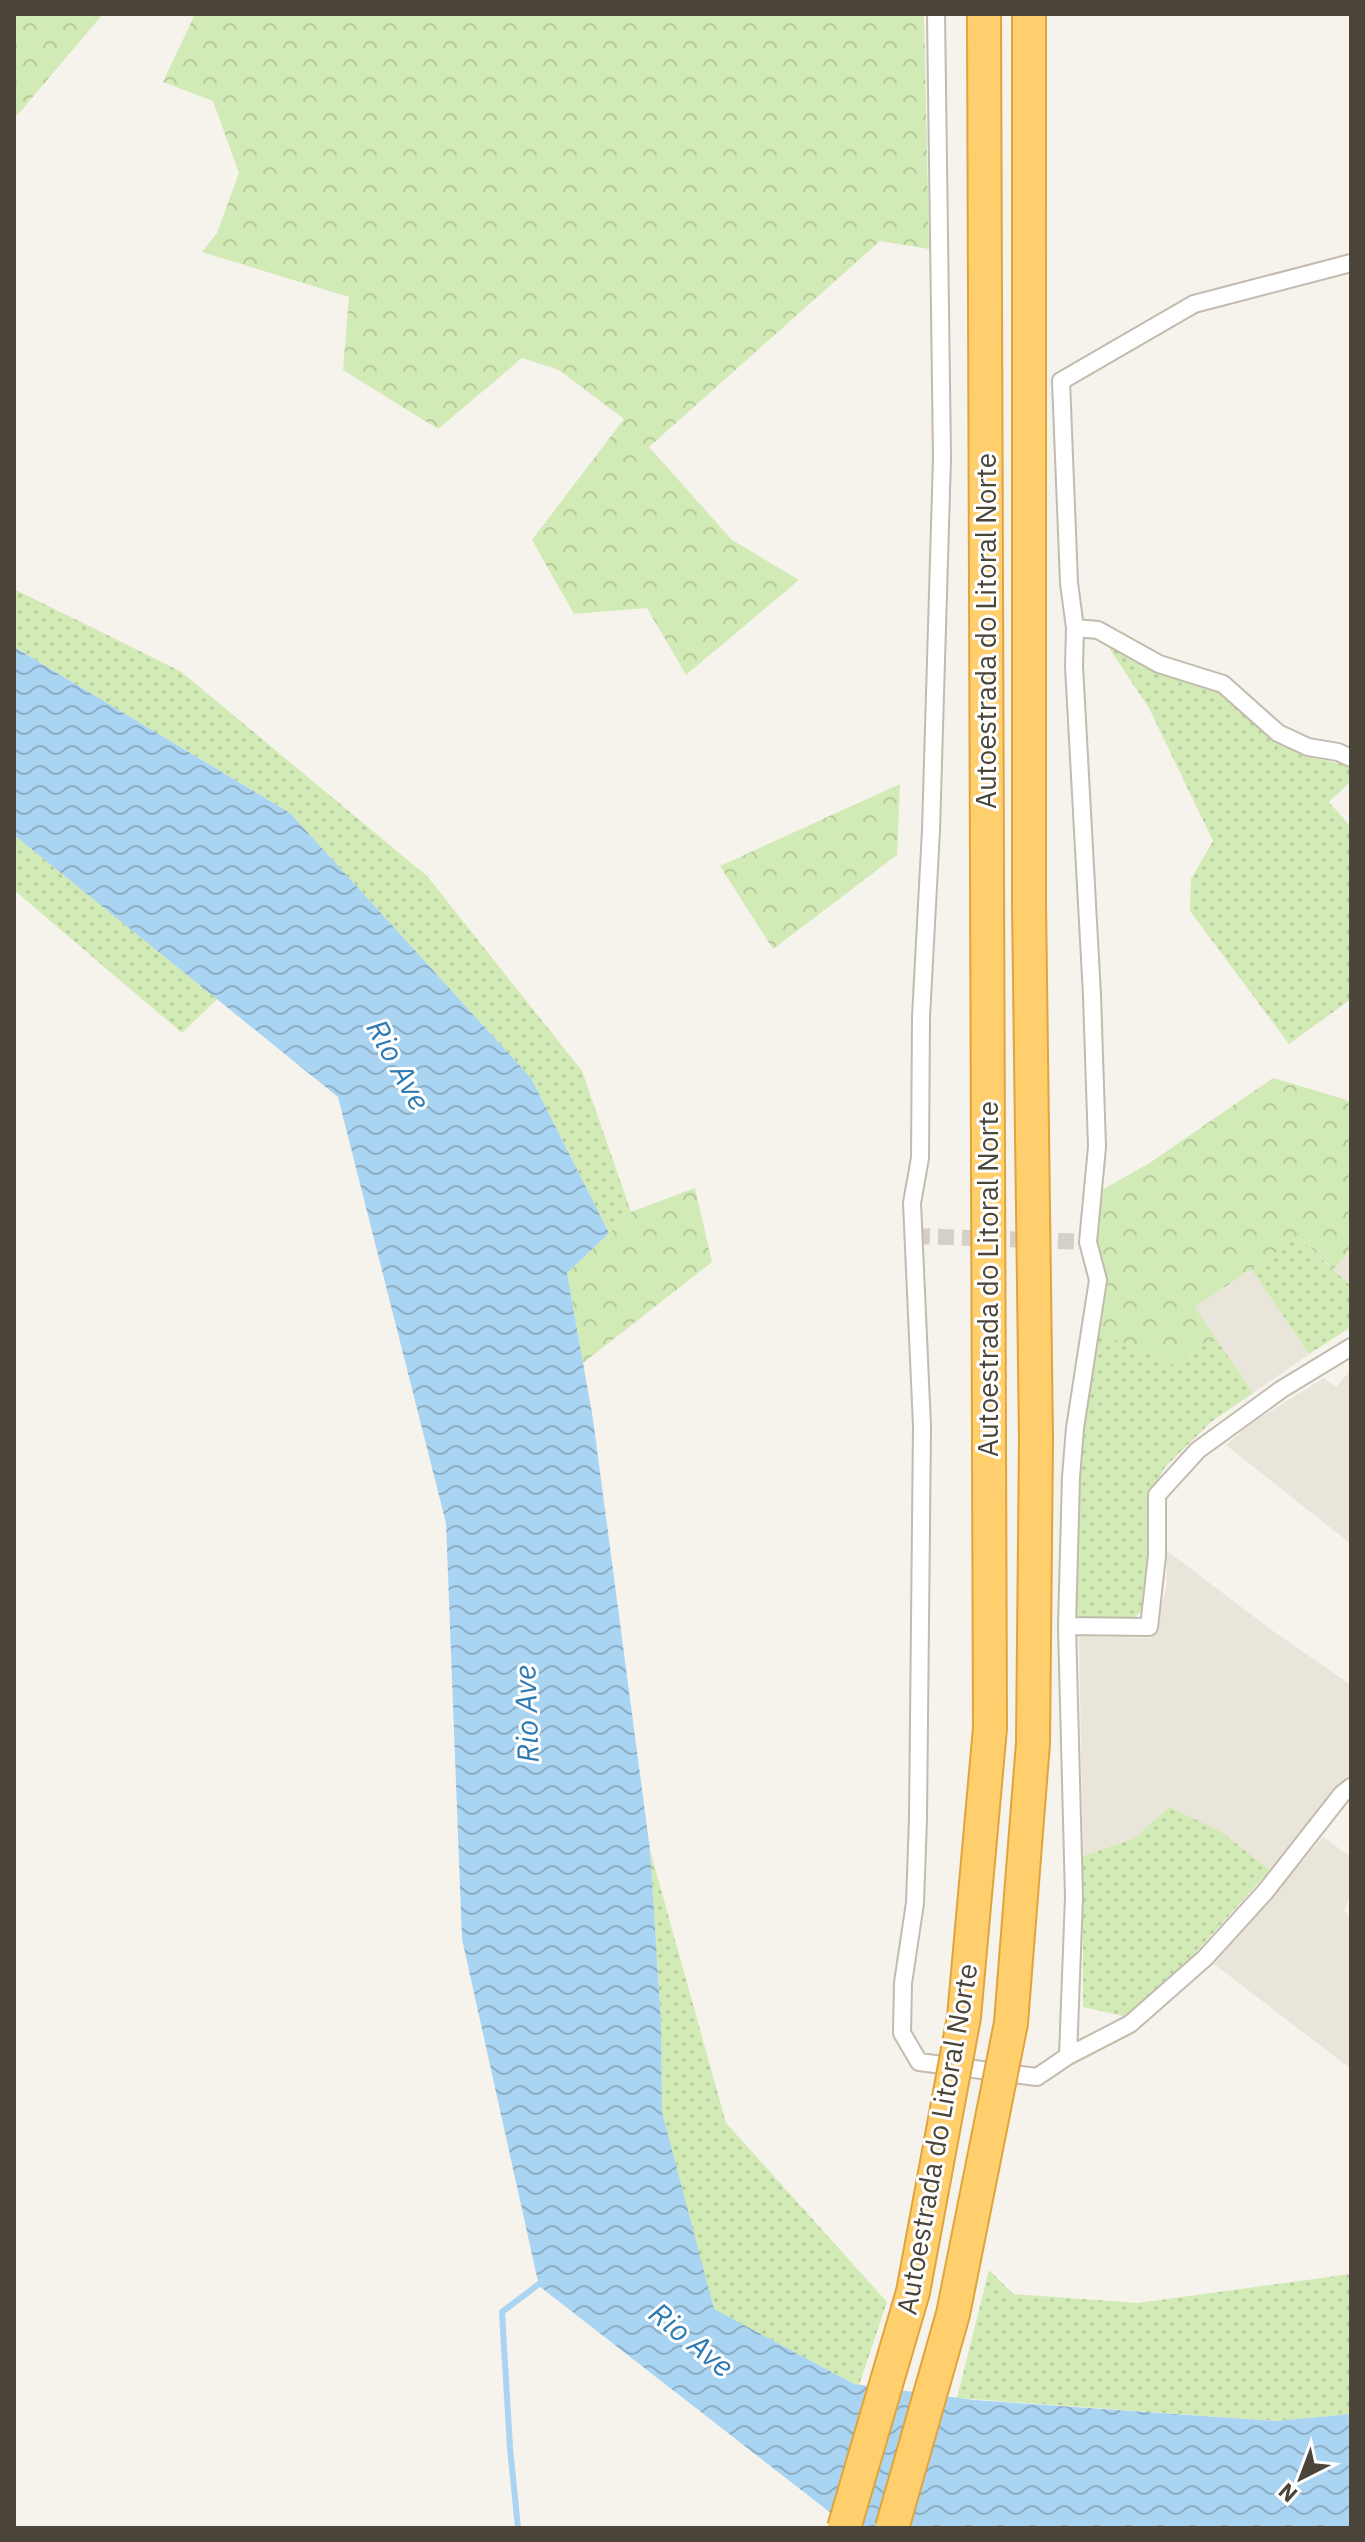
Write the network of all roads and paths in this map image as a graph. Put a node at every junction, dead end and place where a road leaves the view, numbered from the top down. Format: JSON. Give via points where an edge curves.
{"nodes":[{"id":1,"x":936,"y":14,"type":"edge"},
{"id":2,"x":984,"y":14,"type":"edge"},
{"id":3,"x":1029,"y":14,"type":"edge"},
{"id":4,"x":1351,"y":263,"type":"edge"},
{"id":5,"x":1075,"y":628,"type":"junction"},
{"id":6,"x":1351,"y":758,"type":"edge"},
{"id":7,"x":1351,"y":1347,"type":"edge"},
{"id":8,"x":1067,"y":1626,"type":"junction"},
{"id":9,"x":1351,"y":1787,"type":"edge"},
{"id":10,"x":1068,"y":2056,"type":"junction"},
{"id":11,"x":844,"y":2528,"type":"edge"},
{"id":12,"x":892,"y":2528,"type":"edge"}],
"edges":[{"from":1,"to":10,"type":"street","via":[[942,458],[920,1158],[912,1203],[922,1426],[918,1802],[902,2033],[919,2062],[1037,2077]]},
{"from":2,"to":11,"type":"highway","name":"Autoestrada do Litoral Norte","bridge":true,"via":[[990,1728],[964,2017],[913,2292]]},
{"from":3,"to":12,"type":"highway","name":"Autoestrada do Litoral Norte","bridge":true,"via":[[1033,1743],[1011,2023],[953,2314]]},
{"from":4,"to":5,"type":"street","via":[[1194,304],[1061,381]]},
{"from":5,"to":6,"type":"street","via":[[1098,630],[1159,664],[1223,684],[1278,733]]},
{"from":5,"to":8,"type":"street","via":[[1097,1147],[1088,1242],[1098,1280],[1075,1428]]},
{"from":7,"to":8,"type":"street","via":[[1198,1450],[1157,1495],[1149,1627]]},
{"from":8,"to":10,"type":"street","via":[[1074,1897]]},
{"from":9,"to":10,"type":"street","via":[[1205,1958],[1130,2024]]}]}
